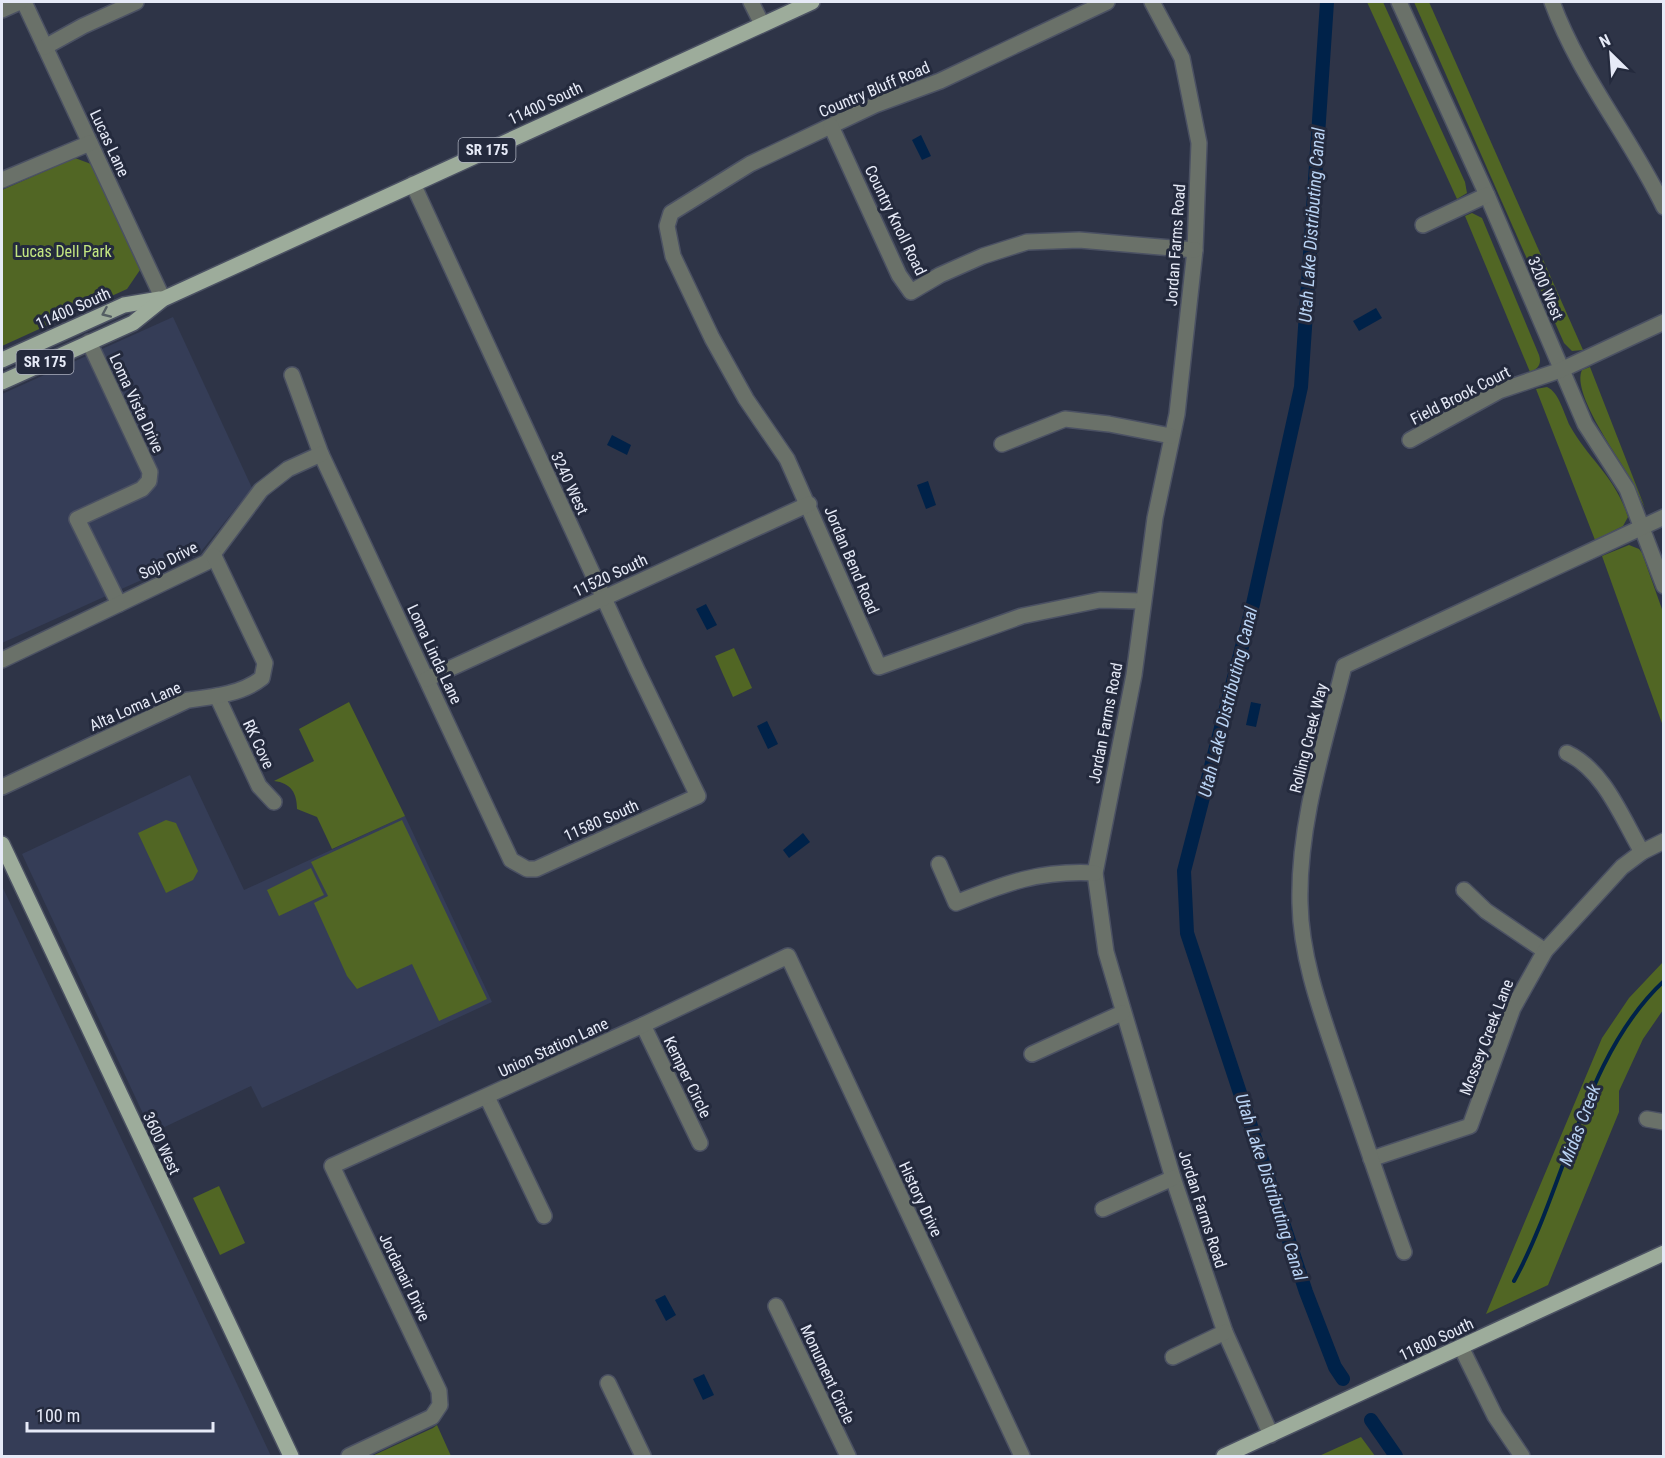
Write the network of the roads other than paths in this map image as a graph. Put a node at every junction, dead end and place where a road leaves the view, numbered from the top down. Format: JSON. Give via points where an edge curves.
{"nodes":[{"id":1,"x":22,"y":2,"type":"edge"},
{"id":2,"x":136,"y":2,"type":"edge"},
{"id":3,"x":751,"y":2,"type":"edge"},
{"id":4,"x":812,"y":2,"type":"edge"},
{"id":5,"x":1107,"y":2,"type":"edge"},
{"id":6,"x":1152,"y":2,"type":"edge"},
{"id":7,"x":1399,"y":2,"type":"edge"},
{"id":8,"x":1552,"y":2,"type":"edge"},
{"id":9,"x":2,"y":10,"type":"edge"},
{"id":10,"x":762,"y":24,"type":"junction"},
{"id":11,"x":45,"y":47,"type":"junction"},
{"id":12,"x":831,"y":126,"type":"junction"},
{"id":13,"x":90,"y":143,"type":"junction"},
{"id":14,"x":2,"y":180,"type":"edge"},
{"id":15,"x":413,"y":184,"type":"junction"},
{"id":16,"x":1487,"y":195,"type":"junction"},
{"id":17,"x":1664,"y":207,"type":"edge"},
{"id":18,"x":1423,"y":225,"type":"dead end"},
{"id":19,"x":667,"y":226,"type":"joint"},
{"id":20,"x":1195,"y":250,"type":"junction"},
{"id":21,"x":163,"y":299,"type":"junction"},
{"id":22,"x":1664,"y":322,"type":"edge"},
{"id":23,"x":89,"y":342,"type":"junction"},
{"id":24,"x":2,"y":360,"type":"edge"},
{"id":25,"x":1561,"y":370,"type":"junction"},
{"id":26,"x":292,"y":375,"type":"dead end"},
{"id":27,"x":2,"y":382,"type":"edge"},
{"id":28,"x":1171,"y":436,"type":"junction"},
{"id":29,"x":1410,"y":440,"type":"dead end"},
{"id":30,"x":1002,"y":444,"type":"dead end"},
{"id":31,"x":321,"y":454,"type":"junction"},
{"id":32,"x":808,"y":504,"type":"junction"},
{"id":33,"x":1664,"y":517,"type":"edge"},
{"id":34,"x":1642,"y":527,"type":"junction"},
{"id":35,"x":214,"y":556,"type":"junction"},
{"id":36,"x":1664,"y":586,"type":"edge"},
{"id":37,"x":603,"y":598,"type":"junction"},
{"id":38,"x":1142,"y":602,"type":"junction"},
{"id":39,"x":119,"y":604,"type":"junction"},
{"id":40,"x":2,"y":660,"type":"edge"},
{"id":41,"x":427,"y":679,"type":"junction"},
{"id":42,"x":217,"y":696,"type":"junction"},
{"id":43,"x":1567,"y":753,"type":"dead end"},
{"id":44,"x":2,"y":787,"type":"edge"},
{"id":45,"x":698,"y":796,"type":"joint"},
{"id":46,"x":274,"y":802,"type":"dead end"},
{"id":47,"x":1664,"y":841,"type":"edge"},
{"id":48,"x":2,"y":844,"type":"edge"},
{"id":49,"x":1642,"y":852,"type":"junction"},
{"id":50,"x":939,"y":864,"type":"dead end"},
{"id":51,"x":519,"y":866,"type":"joint"},
{"id":52,"x":1095,"y":873,"type":"junction"},
{"id":53,"x":1464,"y":890,"type":"dead end"},
{"id":54,"x":1545,"y":951,"type":"junction"},
{"id":55,"x":788,"y":956,"type":"joint"},
{"id":56,"x":1122,"y":1013,"type":"junction"},
{"id":57,"x":643,"y":1025,"type":"junction"},
{"id":58,"x":1032,"y":1054,"type":"dead end"},
{"id":59,"x":487,"y":1097,"type":"junction"},
{"id":60,"x":1647,"y":1119,"type":"dead end"},
{"id":61,"x":1664,"y":1122,"type":"edge"},
{"id":62,"x":700,"y":1143,"type":"dead end"},
{"id":63,"x":1371,"y":1159,"type":"junction"},
{"id":64,"x":332,"y":1167,"type":"joint"},
{"id":65,"x":1173,"y":1178,"type":"junction"},
{"id":66,"x":1103,"y":1209,"type":"dead end"},
{"id":67,"x":544,"y":1216,"type":"dead end"},
{"id":68,"x":1404,"y":1252,"type":"dead end"},
{"id":69,"x":1664,"y":1254,"type":"edge"},
{"id":70,"x":776,"y":1306,"type":"dead end"},
{"id":71,"x":1225,"y":1332,"type":"junction"},
{"id":72,"x":1461,"y":1347,"type":"junction"},
{"id":73,"x":1173,"y":1357,"type":"dead end"},
{"id":74,"x":608,"y":1383,"type":"dead end"},
{"id":75,"x":1271,"y":1435,"type":"junction"},
{"id":76,"x":291,"y":1456,"type":"edge"},
{"id":77,"x":349,"y":1456,"type":"edge"},
{"id":78,"x":644,"y":1456,"type":"edge"},
{"id":79,"x":848,"y":1456,"type":"edge"},
{"id":80,"x":1022,"y":1456,"type":"edge"},
{"id":81,"x":1224,"y":1456,"type":"edge"},
{"id":82,"x":1522,"y":1456,"type":"edge"}],
"edges":[{"from":1,"to":9,"type":"street"},
{"from":1,"to":11,"type":"street","name":"Lucas Lane"},
{"from":2,"to":11,"type":"street"},
{"from":3,"to":10,"type":"street"},
{"from":4,"to":10,"type":"main road","name":"11400 South","number":"SR 175"},
{"from":5,"to":12,"type":"street","name":"Country Bluff Road","via":[[940,81]]},
{"from":6,"to":20,"type":"street","name":"Jordan Farms Road","via":[[1182,58],[1199,143]]},
{"from":7,"to":16,"type":"street","name":"3200 West"},
{"from":8,"to":17,"type":"street","via":[[1584,73]]},
{"from":10,"to":15,"type":"main road","name":"11400 South","number":"SR 175"},
{"from":11,"to":13,"type":"street","name":"Lucas Lane"},
{"from":12,"to":19,"type":"street","name":"Country Bluff Road","via":[[750,164],[671,213]]},
{"from":12,"to":20,"type":"street","name":"Country Knoll Road","via":[[899,275],[911,292],[983,256],[1027,242],[1079,240]]},
{"from":13,"to":14,"type":"street"},
{"from":13,"to":21,"type":"street","name":"Lucas Lane"},
{"from":15,"to":21,"type":"main road","name":"11400 South","number":"SR 175"},
{"from":15,"to":37,"type":"street","name":"3240 West"},
{"from":16,"to":18,"type":"street"},
{"from":16,"to":25,"type":"street","name":"3200 West"},
{"from":19,"to":32,"type":"street","name":"Jordan Bend Road","via":[[673,256],[712,338],[746,399],[787,459]]},
{"from":20,"to":28,"type":"street","name":"Jordan Farms Road","via":[[1177,414]]},
{"from":21,"to":23,"type":"main road","name":"11400 South","number":"SR 175","via":[[133,322]]},
{"from":21,"to":24,"type":"main road","name":"11400 South","number":"SR 175","one_way":true,"via":[[123,305]]},
{"from":22,"to":25,"type":"street","name":"Field Brook Court"},
{"from":23,"to":27,"type":"main road","name":"11400 South","number":"SR 175"},
{"from":23,"to":39,"type":"street","name":"Loma Vista Drive","via":[[150,472],[142,489],[77,519]]},
{"from":25,"to":29,"type":"street","name":"Field Brook Court","via":[[1499,391]]},
{"from":25,"to":34,"type":"street","name":"3200 West","via":[[1585,424],[1622,481]]},
{"from":26,"to":31,"type":"street","name":"Loma Linda Lane"},
{"from":28,"to":30,"type":"street","via":[[1065,419]]},
{"from":28,"to":38,"type":"street","name":"Jordan Farms Road"},
{"from":31,"to":35,"type":"street","name":"Sojo Drive","via":[[288,469],[261,490]]},
{"from":31,"to":41,"type":"street","name":"Loma Linda Lane"},
{"from":32,"to":37,"type":"street","name":"11520 South"},
{"from":32,"to":38,"type":"street","name":"Jordan Bend Road","via":[[879,667],[1022,616],[1100,600]]},
{"from":33,"to":34,"type":"street","name":"Rolling Creek Way"},
{"from":34,"to":36,"type":"street","name":"3200 West"},
{"from":34,"to":63,"type":"street","name":"Rolling Creek Way","via":[[1344,666],[1309,812],[1301,858],[1300,904],[1305,950],[1316,994]]},
{"from":35,"to":39,"type":"street","name":"Sojo Drive","via":[[200,567]]},
{"from":35,"to":42,"type":"street","name":"Alta Loma Lane","via":[[266,668],[257,682]]},
{"from":37,"to":41,"type":"street","name":"11520 South"},
{"from":37,"to":45,"type":"street","name":"3240 West"},
{"from":38,"to":52,"type":"street","name":"Jordan Farms Road","via":[[1134,675]]},
{"from":39,"to":40,"type":"street","name":"Sojo Drive"},
{"from":41,"to":51,"type":"street","name":"Loma Linda Lane","via":[[505,849]]},
{"from":42,"to":44,"type":"street","name":"Alta Loma Lane","via":[[188,700]]},
{"from":42,"to":46,"type":"street","name":"RK Cove","via":[[259,786]]},
{"from":43,"to":49,"type":"street","via":[[1594,772]]},
{"from":45,"to":51,"type":"street","name":"11580 South","via":[[536,869]]},
{"from":47,"to":49,"type":"street","name":"Mossey Creek Lane"},
{"from":48,"to":76,"type":"main road","name":"3600 West"},
{"from":49,"to":54,"type":"street","name":"Mossey Creek Lane","via":[[1614,875]]},
{"from":50,"to":52,"type":"street","via":[[956,903],[1011,881],[1061,871]]},
{"from":52,"to":56,"type":"street","name":"Jordan Farms Road","via":[[1106,952]]},
{"from":53,"to":54,"type":"street","via":[[1486,911]]},
{"from":54,"to":63,"type":"street","name":"Mossey Creek Lane","via":[[1513,1008],[1470,1126]]},
{"from":55,"to":57,"type":"street","name":"Union Station Lane"},
{"from":55,"to":80,"type":"street","name":"History Drive"},
{"from":56,"to":58,"type":"street"},
{"from":56,"to":65,"type":"street","name":"Jordan Farms Road"},
{"from":57,"to":59,"type":"street","name":"Union Station Lane"},
{"from":57,"to":62,"type":"street","name":"Kemper Circle"},
{"from":59,"to":64,"type":"street","name":"Union Station Lane"},
{"from":59,"to":67,"type":"street"},
{"from":60,"to":61,"type":"street"},
{"from":63,"to":68,"type":"street"},
{"from":64,"to":77,"type":"street","name":"Jordanair Drive","via":[[439,1391],[440,1405],[432,1417]]},
{"from":65,"to":66,"type":"street"},
{"from":65,"to":71,"type":"street","name":"Jordan Farms Road"},
{"from":69,"to":72,"type":"main road","name":"11800 South"},
{"from":70,"to":79,"type":"street","name":"Monument Circle"},
{"from":71,"to":73,"type":"street"},
{"from":71,"to":75,"type":"street","name":"Jordan Farms Road"},
{"from":72,"to":75,"type":"main road","name":"11800 South"},
{"from":72,"to":82,"type":"street","via":[[1495,1416]]},
{"from":74,"to":78,"type":"street"},
{"from":75,"to":81,"type":"main road","name":"11800 South"}]}
